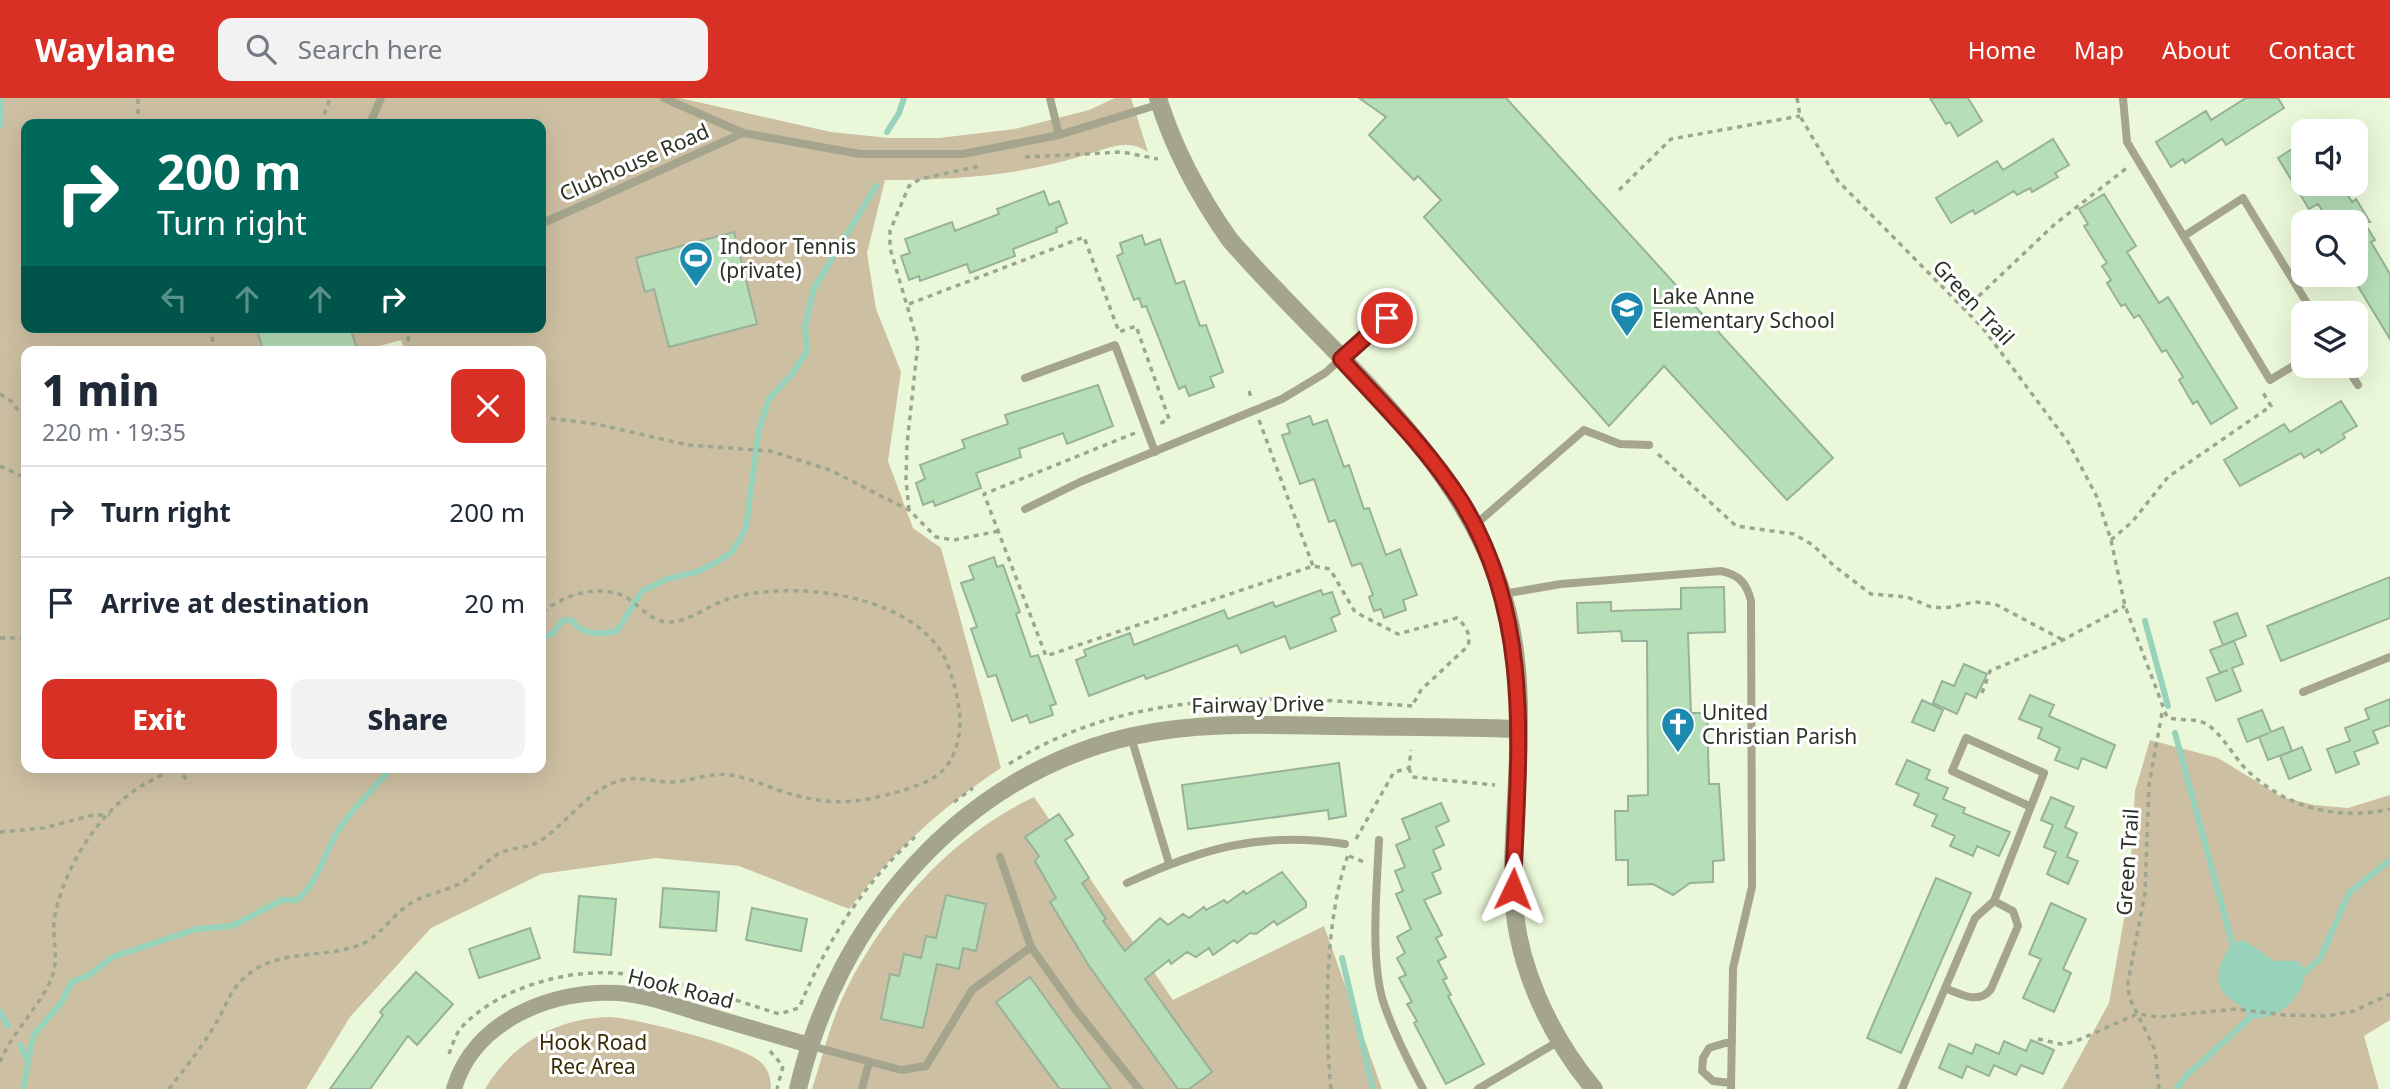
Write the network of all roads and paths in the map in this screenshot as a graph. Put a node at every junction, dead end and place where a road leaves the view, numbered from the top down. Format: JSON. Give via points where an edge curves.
{"nodes":[{"id":1,"x":138,"y":98,"type":"edge"},
{"id":2,"x":330,"y":98,"type":"edge"},
{"id":3,"x":381,"y":98,"type":"edge"},
{"id":4,"x":664,"y":98,"type":"edge"},
{"id":5,"x":1049,"y":98,"type":"edge"},
{"id":6,"x":1797,"y":98,"type":"edge"},
{"id":7,"x":2123,"y":98,"type":"edge"},
{"id":8,"x":1159,"y":101,"type":"edge"},
{"id":9,"x":1800,"y":116,"type":"junction"},
{"id":10,"x":138,"y":119,"type":"edge"},
{"id":11,"x":323,"y":119,"type":"edge"},
{"id":12,"x":372,"y":119,"type":"edge"},
{"id":13,"x":743,"y":133,"type":"junction"},
{"id":14,"x":1059,"y":135,"type":"junction"},
{"id":15,"x":1017,"y":157,"type":"dead end"},
{"id":16,"x":1158,"y":159,"type":"dead end"},
{"id":17,"x":2138,"y":160,"type":"junction"},
{"id":18,"x":982,"y":165,"type":"dead end"},
{"id":19,"x":1619,"y":190,"type":"dead end"},
{"id":20,"x":546,"y":222,"type":"edge"},
{"id":21,"x":2184,"y":236,"type":"junction"},
{"id":22,"x":2306,"y":301,"type":"edge"},
{"id":23,"x":1964,"y":310,"type":"junction"},
{"id":24,"x":1387,"y":318,"type":"dead end"},
{"id":25,"x":1341,"y":359,"type":"junction"},
{"id":26,"x":2291,"y":367,"type":"edge"},
{"id":27,"x":1025,"y":378,"type":"dead end"},
{"id":28,"x":2354,"y":378,"type":"edge"},
{"id":29,"x":2270,"y":380,"type":"junction"},
{"id":30,"x":2358,"y":385,"type":"dead end"},
{"id":31,"x":1249,"y":391,"type":"dead end"},
{"id":32,"x":0,"y":394,"type":"edge"},
{"id":33,"x":1256,"y":411,"type":"junction"},
{"id":34,"x":21,"y":414,"type":"edge"},
{"id":35,"x":546,"y":419,"type":"edge"},
{"id":36,"x":1649,"y":445,"type":"joint"},
{"id":37,"x":1156,"y":452,"type":"junction"},
{"id":38,"x":0,"y":466,"type":"edge"},
{"id":39,"x":21,"y":476,"type":"edge"},
{"id":40,"x":1025,"y":509,"type":"dead end"},
{"id":41,"x":909,"y":510,"type":"junction"},
{"id":42,"x":997,"y":524,"type":"dead end"},
{"id":43,"x":1475,"y":525,"type":"junction"},
{"id":44,"x":999,"y":531,"type":"junction"},
{"id":45,"x":2111,"y":540,"type":"junction"},
{"id":46,"x":1313,"y":566,"type":"junction"},
{"id":47,"x":1503,"y":594,"type":"junction"},
{"id":48,"x":2124,"y":606,"type":"junction"},
{"id":49,"x":546,"y":611,"type":"edge"},
{"id":50,"x":0,"y":638,"type":"edge"},
{"id":51,"x":21,"y":638,"type":"edge"},
{"id":52,"x":2063,"y":640,"type":"junction"},
{"id":53,"x":2390,"y":657,"type":"edge"},
{"id":54,"x":2303,"y":692,"type":"dead end"},
{"id":55,"x":1982,"y":693,"type":"dead end"},
{"id":56,"x":1413,"y":704,"type":"dead end"},
{"id":57,"x":2162,"y":711,"type":"junction"},
{"id":58,"x":1518,"y":729,"type":"junction"},
{"id":59,"x":1131,"y":737,"type":"junction"},
{"id":60,"x":1411,"y":750,"type":"dead end"},
{"id":61,"x":1409,"y":768,"type":"junction"},
{"id":62,"x":165,"y":773,"type":"edge"},
{"id":63,"x":179,"y":773,"type":"edge"},
{"id":64,"x":190,"y":783,"type":"dead end"},
{"id":65,"x":1495,"y":785,"type":"dead end"},
{"id":66,"x":2029,"y":806,"type":"junction"},
{"id":67,"x":2390,"y":809,"type":"edge"},
{"id":68,"x":110,"y":815,"type":"junction"},
{"id":69,"x":0,"y":832,"type":"edge"},
{"id":70,"x":1379,"y":840,"type":"dead end"},
{"id":71,"x":1335,"y":842,"type":"junction"},
{"id":72,"x":1345,"y":844,"type":"dead end"},
{"id":73,"x":1348,"y":856,"type":"junction"},
{"id":74,"x":1000,"y":857,"type":"dead end"},
{"id":75,"x":1170,"y":863,"type":"junction"},
{"id":76,"x":1378,"y":868,"type":"junction"},
{"id":77,"x":1128,"y":883,"type":"dead end"},
{"id":78,"x":1994,"y":901,"type":"junction"},
{"id":79,"x":1031,"y":947,"type":"junction"},
{"id":80,"x":1945,"y":988,"type":"junction"},
{"id":81,"x":2390,"y":994,"type":"edge"},
{"id":82,"x":2137,"y":1014,"type":"junction"},
{"id":83,"x":2038,"y":1039,"type":"dead end"},
{"id":84,"x":1559,"y":1041,"type":"junction"},
{"id":85,"x":1732,"y":1041,"type":"junction"},
{"id":86,"x":809,"y":1045,"type":"junction"},
{"id":87,"x":768,"y":1049,"type":"dead end"},
{"id":88,"x":0,"y":1062,"type":"edge"},
{"id":89,"x":869,"y":1062,"type":"junction"},
{"id":90,"x":1731,"y":1086,"type":"edge"},
{"id":91,"x":169,"y":1089,"type":"edge"},
{"id":92,"x":454,"y":1089,"type":"edge"},
{"id":93,"x":777,"y":1089,"type":"edge"},
{"id":94,"x":798,"y":1089,"type":"edge"},
{"id":95,"x":862,"y":1089,"type":"edge"},
{"id":96,"x":1139,"y":1089,"type":"edge"},
{"id":97,"x":1331,"y":1089,"type":"edge"},
{"id":98,"x":1423,"y":1089,"type":"edge"},
{"id":99,"x":1478,"y":1089,"type":"edge"},
{"id":100,"x":1594,"y":1089,"type":"edge"},
{"id":101,"x":1902,"y":1089,"type":"edge"},
{"id":102,"x":2159,"y":1089,"type":"edge"}],
"edges":[{"from":1,"to":10,"type":"path"},
{"from":2,"to":11,"type":"path"},
{"from":3,"to":12,"type":"lane"},
{"from":4,"to":13,"type":"lane","name":"Clubhouse Road"},
{"from":5,"to":14,"type":"lane"},
{"from":6,"to":9,"type":"path","name":"Green Trail"},
{"from":7,"to":17,"type":"lane","via":[[2127,142]]},
{"from":8,"to":14,"type":"lane","name":"Clubhouse Road"},
{"from":8,"to":25,"type":"street","via":[[1182,162],[1230,240]]},
{"from":9,"to":19,"type":"path","via":[[1671,139]]},
{"from":9,"to":23,"type":"path","name":"Green Trail","via":[[1838,181]]},
{"from":13,"to":14,"type":"lane","name":"Clubhouse Road","via":[[873,154],[963,154]]},
{"from":13,"to":20,"type":"lane","name":"Clubhouse Road"},
{"from":15,"to":16,"type":"path","via":[[1122,152]]},
{"from":17,"to":21,"type":"lane"},
{"from":17,"to":23,"type":"path","via":[[2055,224]]},
{"from":18,"to":41,"type":"path","via":[[920,179],[909,186],[890,231],[890,248],[918,343],[907,444]]},
{"from":21,"to":22,"type":"lane","via":[[2243,198]]},
{"from":21,"to":29,"type":"lane"},
{"from":23,"to":45,"type":"path","name":"Green Trail","via":[[1982,327],[2067,442],[2097,497]]},
{"from":24,"to":25,"type":"lane"},
{"from":25,"to":33,"type":"lane","via":[[1303,388]]},
{"from":25,"to":43,"type":"street","via":[[1429,456]]},
{"from":26,"to":29,"type":"lane"},
{"from":27,"to":37,"type":"lane","via":[[1115,345]]},
{"from":28,"to":30,"type":"lane"},
{"from":29,"to":45,"type":"path","via":[[2258,385],[2271,405],[2168,477]]},
{"from":31,"to":33,"type":"path"},
{"from":32,"to":34,"type":"path"},
{"from":33,"to":37,"type":"lane"},
{"from":33,"to":46,"type":"path"},
{"from":35,"to":41,"type":"path","via":[[596,424],[688,445],[770,452],[830,470]]},
{"from":36,"to":43,"type":"lane","via":[[1620,444],[1584,430]]},
{"from":36,"to":52,"type":"path","via":[[1736,526],[1794,534],[1871,594],[1907,597],[1931,607],[1994,604]]},
{"from":37,"to":40,"type":"lane"},
{"from":38,"to":39,"type":"path"},
{"from":41,"to":44,"type":"path","via":[[936,537],[954,540]]},
{"from":42,"to":44,"type":"path"},
{"from":43,"to":47,"type":"street"},
{"from":44,"to":46,"type":"path","via":[[1046,656]]},
{"from":45,"to":48,"type":"path","name":"Green Trail"},
{"from":46,"to":56,"type":"path","via":[[1330,569],[1360,617],[1398,634],[1457,618],[1463,624],[1468,646],[1420,690]]},
{"from":47,"to":58,"type":"street","via":[[1514,645]]},
{"from":47,"to":85,"type":"lane","via":[[1561,584],[1721,571],[1741,579],[1748,589],[1752,625],[1752,887],[1733,968]]},
{"from":48,"to":52,"type":"path"},
{"from":48,"to":57,"type":"path","name":"Green Trail"},
{"from":49,"to":91,"type":"path","via":[[560,599],[581,593],[617,593],[667,622],[729,599],[784,591],[846,595],[866,601],[927,633],[940,645],[958,700],[961,726],[949,763],[936,777],[916,786],[859,802],[816,800],[718,774],[686,781],[625,779],[608,785],[542,840],[503,852],[460,884],[417,900],[361,944],[256,968],[232,992],[215,1026]]},
{"from":50,"to":51,"type":"path"},
{"from":52,"to":55,"type":"path","via":[[1990,671]]},
{"from":53,"to":54,"type":"lane"},
{"from":57,"to":67,"type":"path","via":[[2167,717],[2210,726],[2277,796],[2326,811],[2367,814]]},
{"from":57,"to":82,"type":"path","name":"Green Trail","via":[[2149,785],[2145,893],[2127,982]]},
{"from":58,"to":59,"type":"street","name":"Fairway Drive","via":[[1236,724]]},
{"from":58,"to":84,"type":"street","via":[[1513,889],[1518,929],[1534,986]]},
{"from":59,"to":75,"type":"lane"},
{"from":59,"to":86,"type":"street","name":"Fairway Drive","via":[[1052,766],[1009,788],[927,851],[895,885],[843,963]]},
{"from":60,"to":61,"type":"path"},
{"from":61,"to":65,"type":"path","via":[[1412,777],[1428,781]]},
{"from":61,"to":73,"type":"path","via":[[1394,772]]},
{"from":62,"to":68,"type":"path","via":[[132,792]]},
{"from":63,"to":64,"type":"path"},
{"from":66,"to":66,"type":"lane","via":[[1952,771],[1966,738],[2044,774]]},
{"from":66,"to":78,"type":"lane"},
{"from":68,"to":69,"type":"path"},
{"from":68,"to":88,"type":"path","via":[[79,853],[65,880],[55,917],[54,971]]},
{"from":70,"to":76,"type":"lane"},
{"from":71,"to":72,"type":"lane"},
{"from":71,"to":73,"type":"path"},
{"from":71,"to":75,"type":"lane","via":[[1281,839],[1231,844]]},
{"from":73,"to":76,"type":"path"},
{"from":73,"to":97,"type":"path","via":[[1339,888],[1329,971]]},
{"from":74,"to":79,"type":"lane"},
{"from":75,"to":77,"type":"lane"},
{"from":76,"to":98,"type":"lane","via":[[1375,922],[1382,999]]},
{"from":78,"to":80,"type":"lane","via":[[1975,918]]},
{"from":78,"to":80,"type":"lane","via":[[2013,911],[2018,926],[1991,989],[1984,997],[1975,998]]},
{"from":79,"to":89,"type":"lane","via":[[972,990],[926,1066],[901,1070]]},
{"from":79,"to":96,"type":"lane"},
{"from":80,"to":101,"type":"lane"},
{"from":81,"to":82,"type":"path","via":[[2354,1011],[2312,1017],[2236,1009],[2158,1017]]},
{"from":82,"to":83,"type":"path","via":[[2074,1042]]},
{"from":82,"to":102,"type":"path","name":"Green Trail","via":[[2155,1049]]},
{"from":84,"to":99,"type":"lane"},
{"from":84,"to":100,"type":"street"},
{"from":85,"to":90,"type":"lane"},
{"from":85,"to":90,"type":"lane","via":[[1709,1048],[1702,1071],[1713,1081]]},
{"from":86,"to":89,"type":"lane"},
{"from":86,"to":92,"type":"street","name":"Hook Road","via":[[646,997],[576,995],[542,1004],[494,1029],[476,1047]]},
{"from":86,"to":94,"type":"street","name":"Fairway Drive"},
{"from":87,"to":93,"type":"path","via":[[783,1066]]},
{"from":89,"to":95,"type":"lane"}]}
